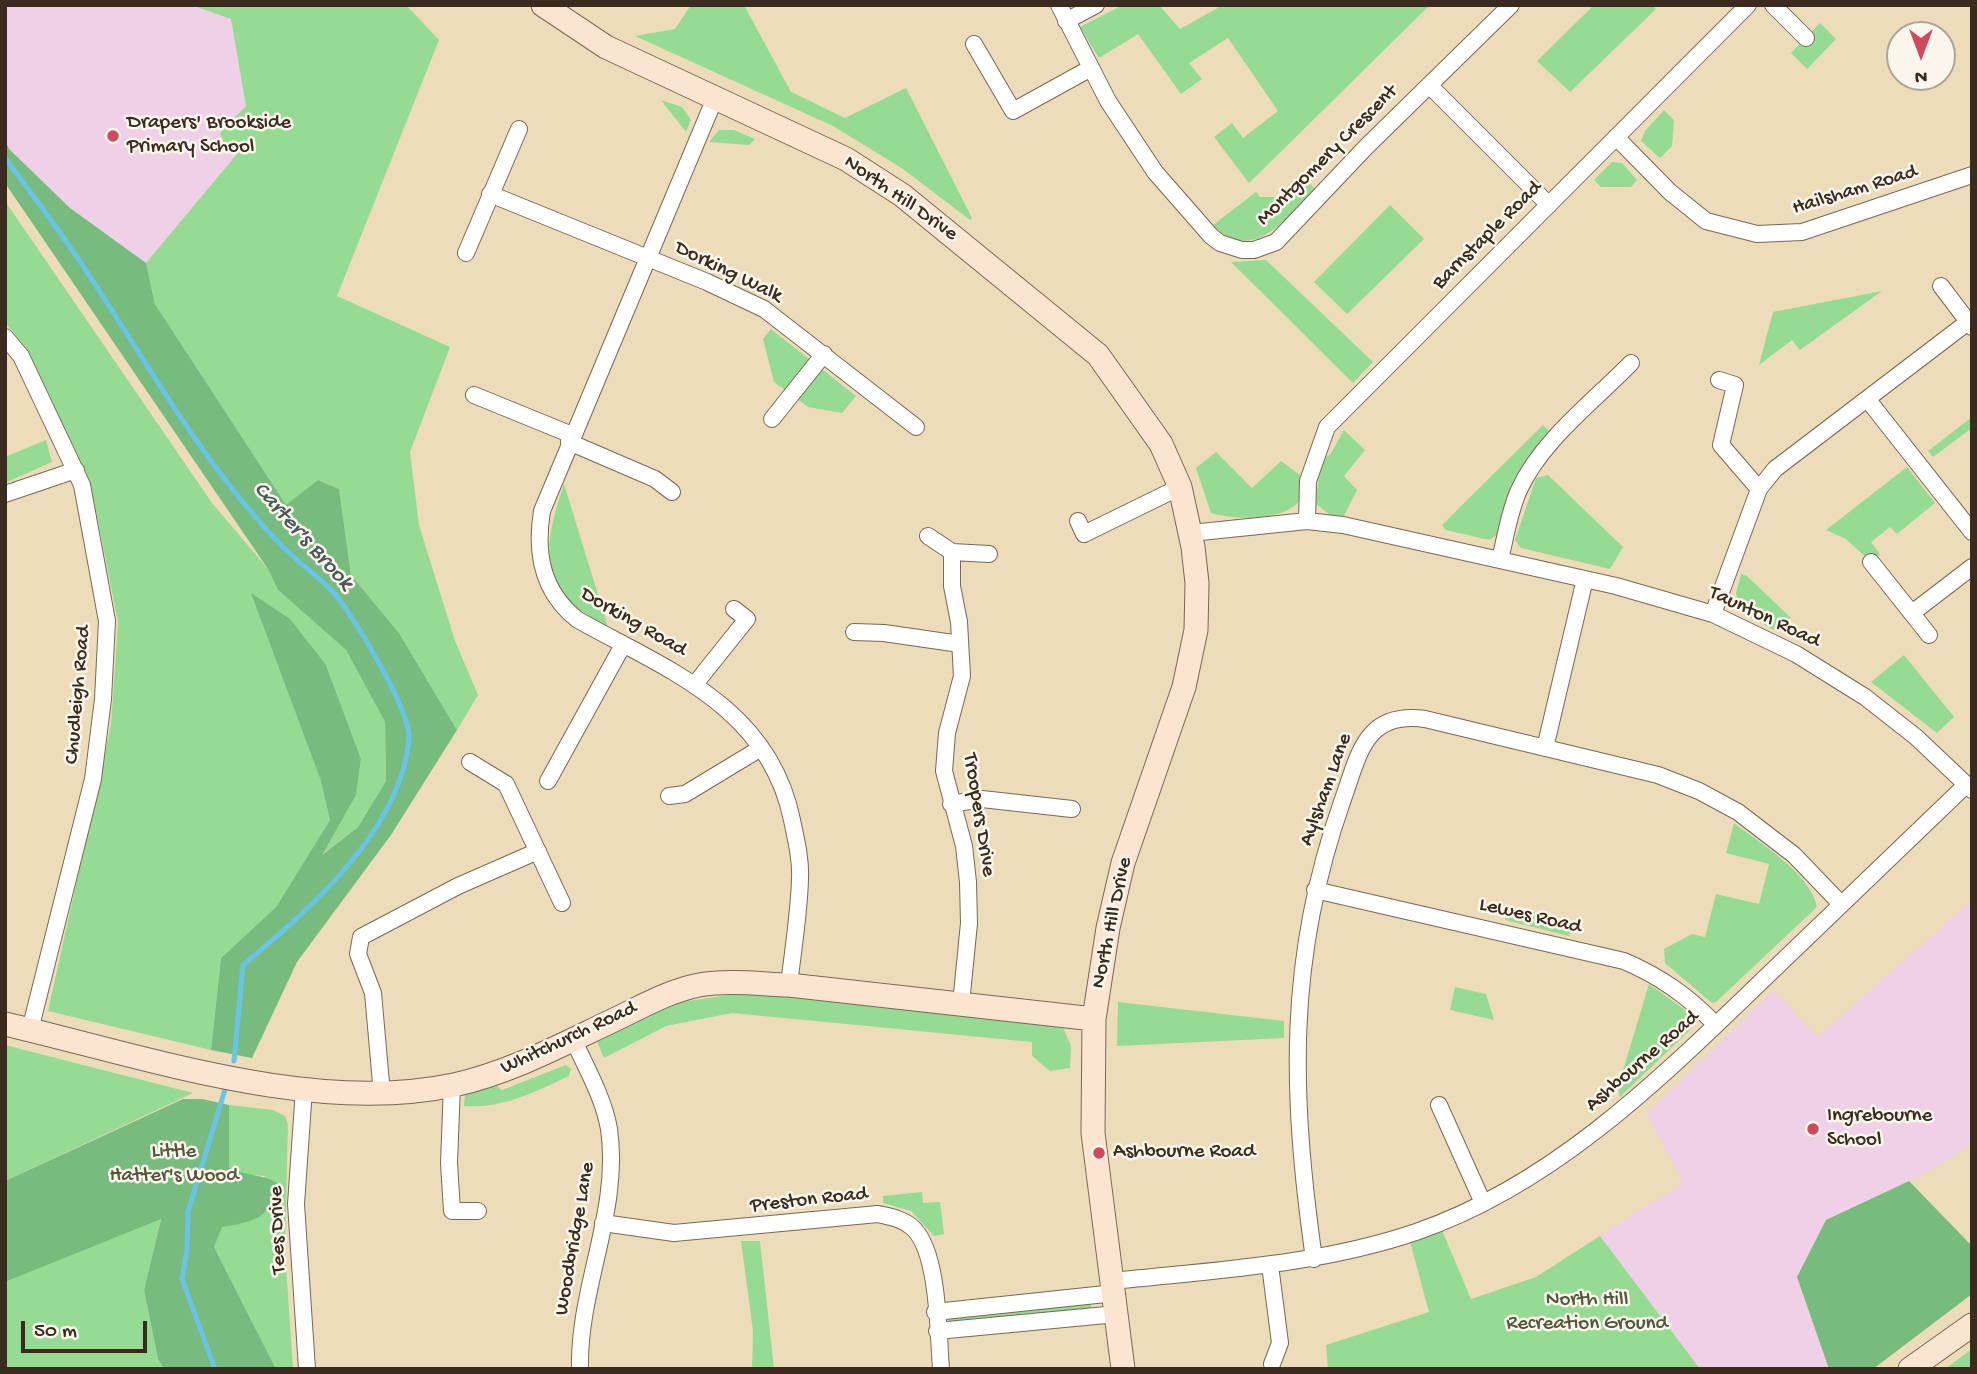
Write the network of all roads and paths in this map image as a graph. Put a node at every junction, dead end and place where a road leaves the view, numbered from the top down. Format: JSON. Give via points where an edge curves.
{"nodes":[{"id":1,"x":543,"y":5,"type":"edge"},
{"id":2,"x":1059,"y":5,"type":"edge"},
{"id":3,"x":1096,"y":5,"type":"edge"},
{"id":4,"x":1511,"y":5,"type":"edge"},
{"id":5,"x":1748,"y":5,"type":"edge"},
{"id":6,"x":1773,"y":5,"type":"edge"},
{"id":7,"x":1066,"y":21,"type":"junction"},
{"id":8,"x":1806,"y":37,"type":"dead end"},
{"id":9,"x":974,"y":44,"type":"dead end"},
{"id":10,"x":1091,"y":68,"type":"junction"},
{"id":11,"x":1429,"y":85,"type":"junction"},
{"id":12,"x":715,"y":98,"type":"junction"},
{"id":13,"x":519,"y":129,"type":"dead end"},
{"id":14,"x":1616,"y":137,"type":"junction"},
{"id":15,"x":1972,"y":175,"type":"edge"},
{"id":16,"x":490,"y":194,"type":"junction"},
{"id":17,"x":1549,"y":205,"type":"junction"},
{"id":18,"x":466,"y":253,"type":"dead end"},
{"id":19,"x":647,"y":258,"type":"junction"},
{"id":20,"x":1941,"y":286,"type":"dead end"},
{"id":21,"x":1970,"y":324,"type":"edge"},
{"id":22,"x":5,"y":337,"type":"edge"},
{"id":23,"x":824,"y":354,"type":"junction"},
{"id":24,"x":1631,"y":363,"type":"dead end"},
{"id":25,"x":1719,"y":380,"type":"dead end"},
{"id":26,"x":474,"y":395,"type":"dead end"},
{"id":27,"x":1868,"y":400,"type":"junction"},
{"id":28,"x":772,"y":419,"type":"dead end"},
{"id":29,"x":916,"y":427,"type":"dead end"},
{"id":30,"x":571,"y":438,"type":"junction"},
{"id":31,"x":76,"y":470,"type":"junction"},
{"id":32,"x":1180,"y":488,"type":"junction"},
{"id":33,"x":1759,"y":489,"type":"junction"},
{"id":34,"x":672,"y":492,"type":"dead end"},
{"id":35,"x":5,"y":494,"type":"edge"},
{"id":36,"x":1078,"y":521,"type":"dead end"},
{"id":37,"x":1307,"y":521,"type":"junction"},
{"id":38,"x":1972,"y":532,"type":"edge"},
{"id":39,"x":1191,"y":533,"type":"junction"},
{"id":40,"x":928,"y":536,"type":"dead end"},
{"id":41,"x":952,"y":552,"type":"junction"},
{"id":42,"x":989,"y":554,"type":"dead end"},
{"id":43,"x":1500,"y":559,"type":"junction"},
{"id":44,"x":1871,"y":562,"type":"dead end"},
{"id":45,"x":1972,"y":567,"type":"edge"},
{"id":46,"x":1585,"y":579,"type":"junction"},
{"id":47,"x":734,"y":609,"type":"dead end"},
{"id":48,"x":1912,"y":613,"type":"junction"},
{"id":49,"x":1713,"y":614,"type":"junction"},
{"id":50,"x":854,"y":632,"type":"dead end"},
{"id":51,"x":1929,"y":635,"type":"dead end"},
{"id":52,"x":960,"y":644,"type":"junction"},
{"id":53,"x":623,"y":645,"type":"junction"},
{"id":54,"x":695,"y":684,"type":"junction"},
{"id":55,"x":761,"y":748,"type":"junction"},
{"id":56,"x":1545,"y":748,"type":"junction"},
{"id":57,"x":470,"y":762,"type":"dead end"},
{"id":58,"x":548,"y":781,"type":"dead end"},
{"id":59,"x":1969,"y":787,"type":"edge"},
{"id":60,"x":669,"y":796,"type":"dead end"},
{"id":61,"x":951,"y":804,"type":"junction"},
{"id":62,"x":1072,"y":809,"type":"dead end"},
{"id":63,"x":538,"y":851,"type":"junction"},
{"id":64,"x":1315,"y":890,"type":"junction"},
{"id":65,"x":562,"y":903,"type":"dead end"},
{"id":66,"x":1841,"y":904,"type":"junction"},
{"id":67,"x":789,"y":985,"type":"junction"},
{"id":68,"x":961,"y":1004,"type":"junction"},
{"id":69,"x":1094,"y":1019,"type":"junction"},
{"id":70,"x":5,"y":1024,"type":"edge"},
{"id":71,"x":1716,"y":1025,"type":"junction"},
{"id":72,"x":30,"y":1030,"type":"junction"},
{"id":73,"x":573,"y":1040,"type":"junction"},
{"id":74,"x":452,"y":1085,"type":"junction"},
{"id":75,"x":304,"y":1089,"type":"junction"},
{"id":76,"x":382,"y":1094,"type":"junction"},
{"id":77,"x":1439,"y":1105,"type":"dead end"},
{"id":78,"x":1483,"y":1203,"type":"junction"},
{"id":79,"x":478,"y":1211,"type":"dead end"},
{"id":80,"x":603,"y":1223,"type":"junction"},
{"id":81,"x":1314,"y":1259,"type":"junction"},
{"id":82,"x":1270,"y":1265,"type":"junction"},
{"id":83,"x":1116,"y":1296,"type":"junction"},
{"id":84,"x":935,"y":1312,"type":"junction"},
{"id":85,"x":1972,"y":1325,"type":"edge"},
{"id":86,"x":937,"y":1331,"type":"junction"},
{"id":87,"x":1272,"y":1364,"type":"dead end"},
{"id":88,"x":307,"y":1369,"type":"edge"},
{"id":89,"x":580,"y":1369,"type":"edge"},
{"id":90,"x":941,"y":1369,"type":"edge"},
{"id":91,"x":1123,"y":1369,"type":"edge"},
{"id":92,"x":1910,"y":1369,"type":"edge"}],
"edges":[{"from":1,"to":12,"type":"street","name":"North Hill Drive","via":[[606,47]]},
{"from":2,"to":7,"type":"street","name":"Montgomery Crescent"},
{"from":3,"to":7,"type":"street"},
{"from":4,"to":11,"type":"street","name":"Montgomery Crescent"},
{"from":5,"to":14,"type":"street","name":"Barnstaple Road"},
{"from":6,"to":8,"type":"street"},
{"from":7,"to":10,"type":"street","name":"Montgomery Crescent"},
{"from":9,"to":10,"type":"street","via":[[1013,111]]},
{"from":10,"to":11,"type":"street","name":"Montgomery Crescent","via":[[1155,172],[1211,236],[1242,250],[1276,242]]},
{"from":11,"to":17,"type":"street"},
{"from":12,"to":19,"type":"street","name":"Dorking Road"},
{"from":12,"to":32,"type":"street","name":"North Hill Drive","via":[[846,159],[902,195],[1098,355],[1161,444]]},
{"from":13,"to":16,"type":"street"},
{"from":14,"to":15,"type":"street","name":"Hailsham Road","via":[[1706,221],[1757,234],[1802,232]]},
{"from":14,"to":17,"type":"street","name":"Barnstaple Road"},
{"from":16,"to":18,"type":"street"},
{"from":16,"to":19,"type":"street"},
{"from":17,"to":37,"type":"street","name":"Barnstaple Road","via":[[1327,427],[1308,481]]},
{"from":19,"to":23,"type":"street","name":"Dorking Walk","via":[[764,309]]},
{"from":19,"to":30,"type":"street","name":"Dorking Road"},
{"from":20,"to":21,"type":"street"},
{"from":21,"to":27,"type":"street"},
{"from":22,"to":31,"type":"street","name":"Chudleigh Road","via":[[21,356]]},
{"from":23,"to":28,"type":"street"},
{"from":23,"to":29,"type":"street","name":"Dorking Walk"},
{"from":24,"to":43,"type":"street","via":[[1524,478],[1511,509]]},
{"from":25,"to":33,"type":"street","via":[[1735,385],[1721,445]]},
{"from":26,"to":30,"type":"street"},
{"from":27,"to":33,"type":"street","via":[[1775,469]]},
{"from":27,"to":38,"type":"street"},
{"from":30,"to":34,"type":"street"},
{"from":30,"to":53,"type":"street","name":"Dorking Road","via":[[542,511],[541,566],[564,609]]},
{"from":31,"to":35,"type":"street"},
{"from":31,"to":72,"type":"street","name":"Chudleigh Road","via":[[107,621],[103,699],[93,779]]},
{"from":32,"to":36,"type":"street","via":[[1084,534]]},
{"from":32,"to":39,"type":"street","name":"North Hill Drive"},
{"from":33,"to":49,"type":"street"},
{"from":37,"to":39,"type":"street","name":"Taunton Road"},
{"from":37,"to":43,"type":"street","name":"Taunton Road","via":[[1379,531]]},
{"from":39,"to":69,"type":"street","name":"North Hill Drive","via":[[1196,630],[1184,687],[1123,863]]},
{"from":40,"to":41,"type":"street"},
{"from":41,"to":42,"type":"street"},
{"from":41,"to":52,"type":"street","name":"Troopers Drive"},
{"from":43,"to":46,"type":"street","name":"Taunton Road"},
{"from":44,"to":48,"type":"street"},
{"from":45,"to":48,"type":"street"},
{"from":46,"to":49,"type":"street","name":"Taunton Road"},
{"from":46,"to":56,"type":"street"},
{"from":47,"to":54,"type":"street","name":"Dorking Road","via":[[747,619]]},
{"from":48,"to":51,"type":"street"},
{"from":49,"to":59,"type":"street","name":"Taunton Road","via":[[1796,654],[1865,697]]},
{"from":50,"to":52,"type":"street"},
{"from":52,"to":61,"type":"street","name":"Troopers Drive","via":[[962,676],[945,749]]},
{"from":53,"to":54,"type":"street","name":"Dorking Road"},
{"from":53,"to":58,"type":"street"},
{"from":54,"to":55,"type":"street","name":"Dorking Road","via":[[738,719]]},
{"from":55,"to":60,"type":"street","via":[[685,794]]},
{"from":55,"to":67,"type":"street","name":"Dorking Road","via":[[786,795],[799,856]]},
{"from":56,"to":64,"type":"street","name":"Aylsham Lane","via":[[1404,717],[1379,726],[1366,738]]},
{"from":56,"to":66,"type":"street","name":"Aylsham Lane","via":[[1658,775],[1738,811],[1794,855]]},
{"from":57,"to":63,"type":"street","via":[[506,784]]},
{"from":59,"to":66,"type":"street","name":"Ashbourne Road"},
{"from":61,"to":62,"type":"street","via":[[982,799]]},
{"from":61,"to":68,"type":"street","name":"Troopers Drive","via":[[964,846],[968,882]]},
{"from":63,"to":65,"type":"street"},
{"from":63,"to":76,"type":"street","via":[[361,937],[358,954],[373,993]]},
{"from":64,"to":71,"type":"street","name":"Lewes Road","via":[[1624,961],[1657,975]]},
{"from":64,"to":81,"type":"street","name":"Aylsham Lane","via":[[1298,1023],[1296,1102]]},
{"from":66,"to":71,"type":"street","name":"Ashbourne Road"},
{"from":67,"to":68,"type":"street","name":"Whitchurch Road"},
{"from":67,"to":73,"type":"street","name":"Whitchurch Road","via":[[700,985],[663,996]]},
{"from":68,"to":69,"type":"street","name":"Whitchurch Road"},
{"from":69,"to":83,"type":"street","name":"North Hill Drive","via":[[1093,1133]]},
{"from":70,"to":72,"type":"street","name":"Whitchurch Road"},
{"from":71,"to":78,"type":"street","name":"Ashbourne Road","via":[[1622,1112],[1551,1164]]},
{"from":72,"to":75,"type":"street","name":"Whitchurch Road","via":[[240,1080]]},
{"from":73,"to":74,"type":"street","name":"Whitchurch Road","via":[[525,1063]]},
{"from":73,"to":80,"type":"street","name":"Woodbridge Lane","via":[[608,1126],[612,1160]]},
{"from":74,"to":76,"type":"street","name":"Whitchurch Road"},
{"from":74,"to":79,"type":"street","via":[[452,1211]]},
{"from":75,"to":76,"type":"street","name":"Whitchurch Road"},
{"from":75,"to":88,"type":"street","name":"Tees Drive","via":[[296,1204]]},
{"from":77,"to":78,"type":"street"},
{"from":78,"to":81,"type":"street","name":"Ashbourne Road","via":[[1417,1232]]},
{"from":80,"to":84,"type":"street","name":"Preston Road","via":[[674,1233],[878,1214],[900,1219],[926,1247]]},
{"from":80,"to":89,"type":"street","name":"Woodbridge Lane","via":[[582,1318]]},
{"from":81,"to":82,"type":"street","name":"Ashbourne Road"},
{"from":82,"to":83,"type":"street","name":"Ashbourne Road"},
{"from":82,"to":87,"type":"street","via":[[1280,1343]]},
{"from":83,"to":84,"type":"street"},
{"from":83,"to":86,"type":"street"},
{"from":83,"to":91,"type":"street","name":"North Hill Drive"},
{"from":84,"to":86,"type":"street","name":"Preston Road"},
{"from":85,"to":92,"type":"street"},
{"from":86,"to":90,"type":"street","name":"Preston Road"}]}
